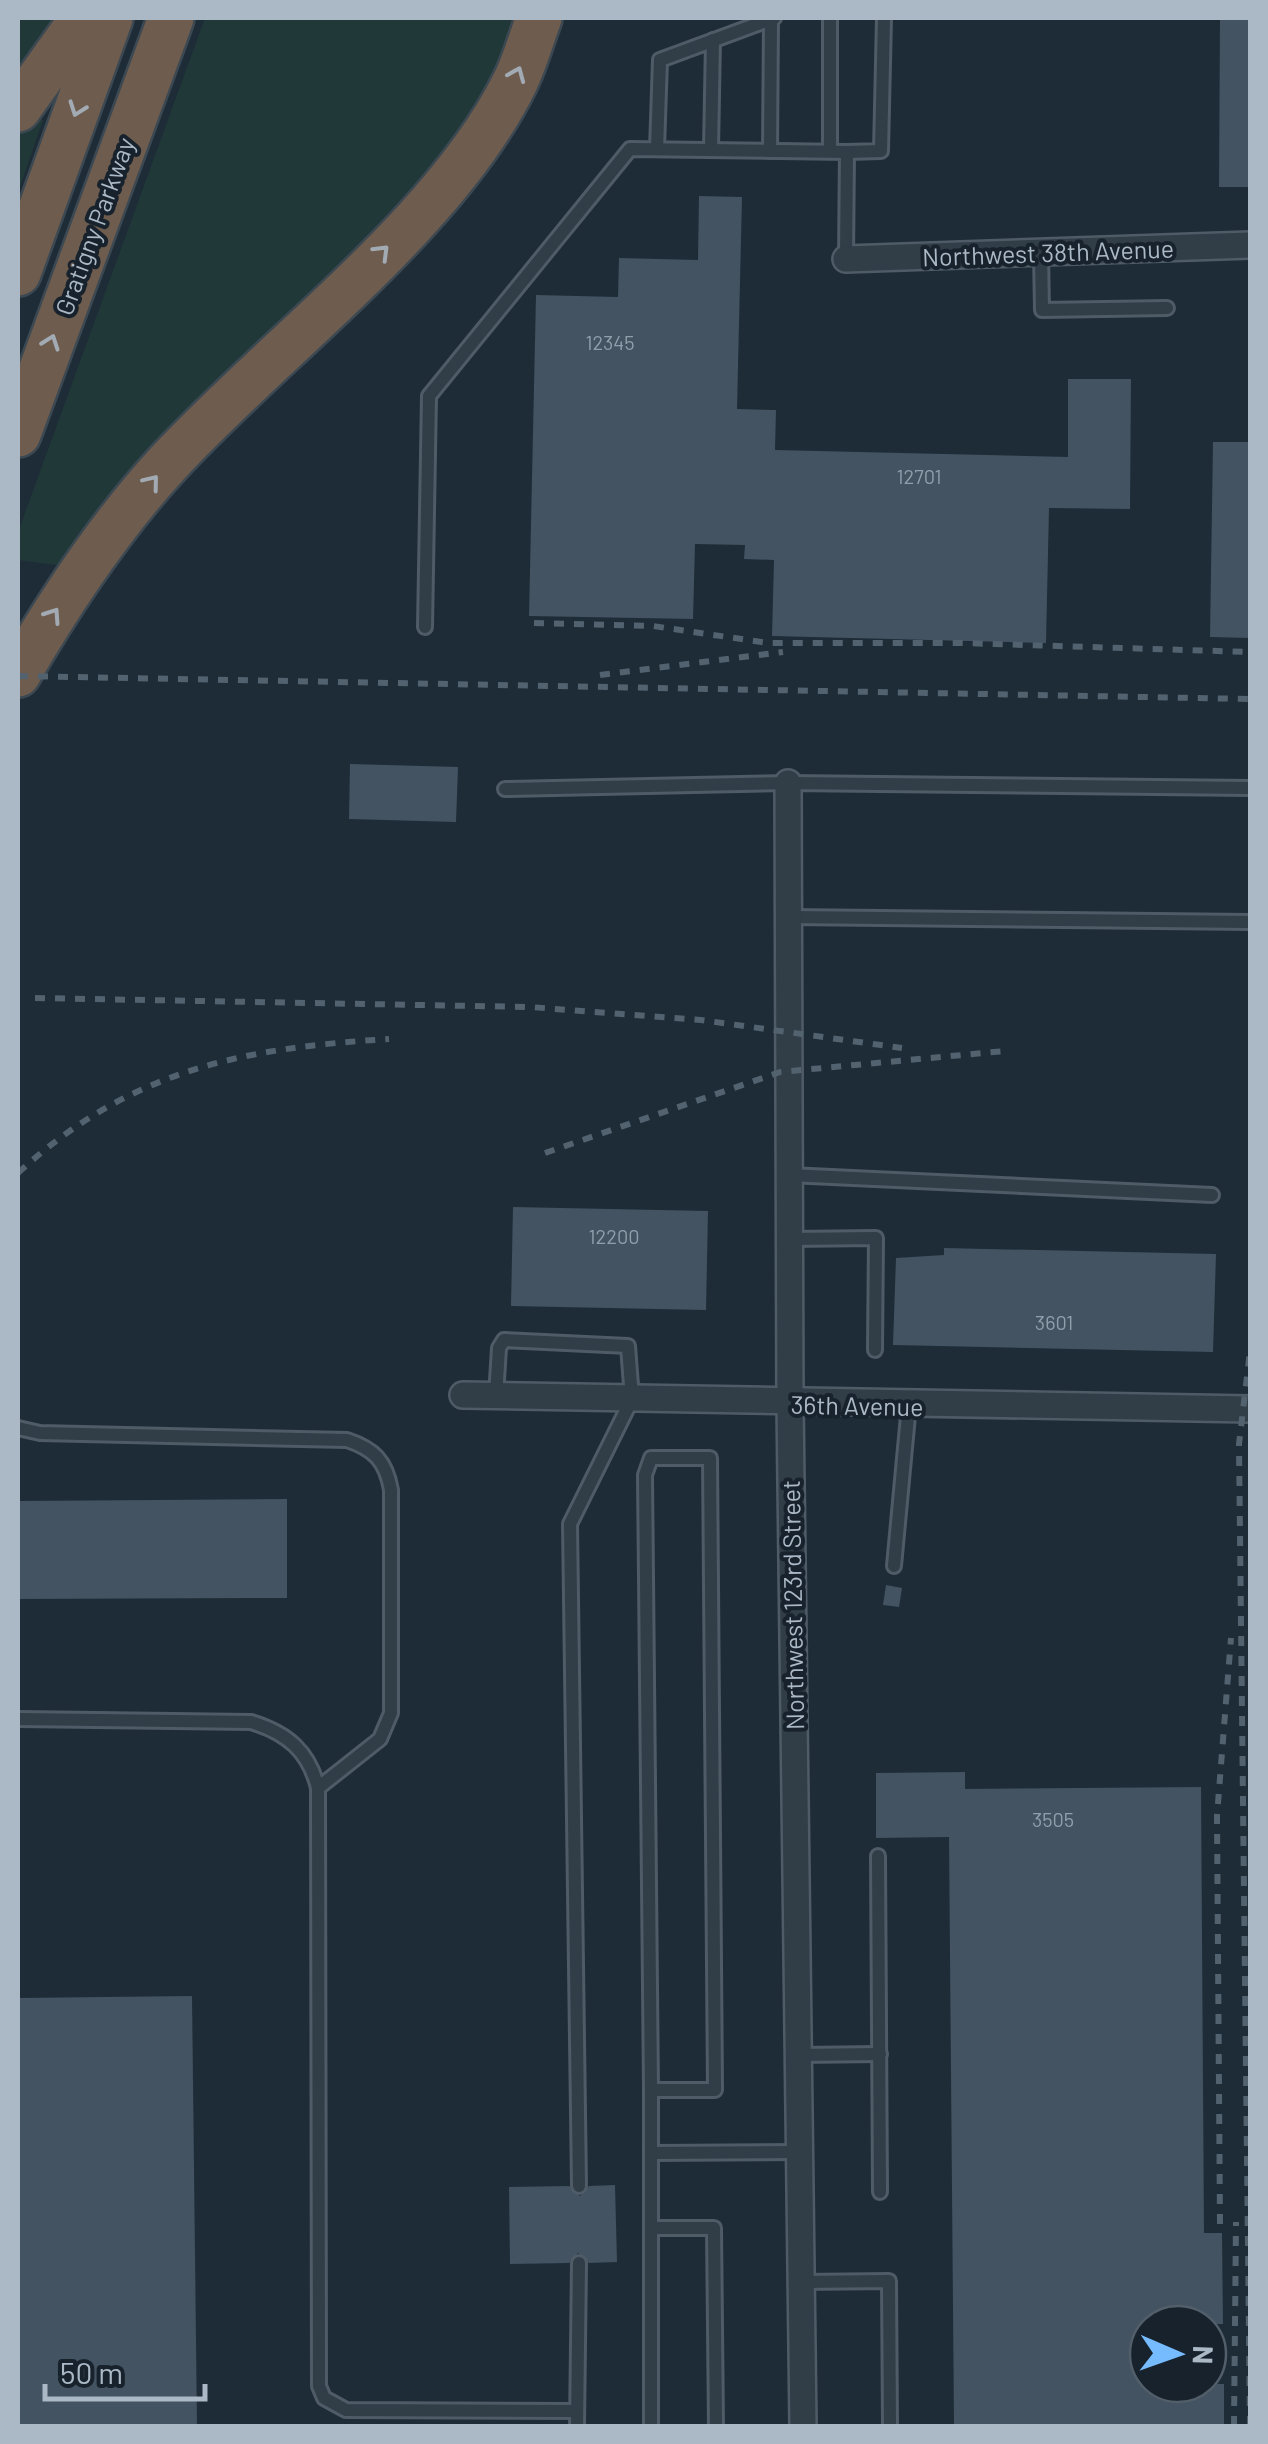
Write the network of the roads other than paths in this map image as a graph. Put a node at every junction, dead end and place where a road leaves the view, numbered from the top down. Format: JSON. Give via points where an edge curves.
{"nodes":[{"id":1,"x":83,"y":18,"type":"edge"},
{"id":2,"x":110,"y":18,"type":"edge"},
{"id":3,"x":171,"y":18,"type":"edge"},
{"id":4,"x":539,"y":18,"type":"edge"},
{"id":5,"x":773,"y":18,"type":"edge"},
{"id":6,"x":830,"y":18,"type":"edge"},
{"id":7,"x":884,"y":18,"type":"edge"},
{"id":8,"x":713,"y":40,"type":"junction"},
{"id":9,"x":18,"y":109,"type":"edge"},
{"id":10,"x":657,"y":150,"type":"junction"},
{"id":11,"x":711,"y":150,"type":"junction"},
{"id":12,"x":770,"y":151,"type":"junction"},
{"id":13,"x":830,"y":151,"type":"junction"},
{"id":14,"x":846,"y":152,"type":"junction"},
{"id":15,"x":1250,"y":245,"type":"edge"},
{"id":16,"x":1041,"y":253,"type":"junction"},
{"id":17,"x":846,"y":259,"type":"joint"},
{"id":18,"x":18,"y":274,"type":"edge"},
{"id":19,"x":1167,"y":308,"type":"dead end"},
{"id":20,"x":18,"y":434,"type":"edge"},
{"id":21,"x":425,"y":627,"type":"dead end"},
{"id":22,"x":18,"y":674,"type":"edge"},
{"id":23,"x":788,"y":783,"type":"junction"},
{"id":24,"x":1250,"y":788,"type":"edge"},
{"id":25,"x":504,"y":789,"type":"dead end"},
{"id":26,"x":789,"y":918,"type":"junction"},
{"id":27,"x":1250,"y":922,"type":"edge"},
{"id":28,"x":789,"y":1176,"type":"junction"},
{"id":29,"x":1212,"y":1195,"type":"dead end"},
{"id":30,"x":790,"y":1239,"type":"junction"},
{"id":31,"x":875,"y":1350,"type":"dead end"},
{"id":32,"x":463,"y":1395,"type":"dead end"},
{"id":33,"x":496,"y":1396,"type":"junction"},
{"id":34,"x":632,"y":1399,"type":"junction"},
{"id":35,"x":790,"y":1404,"type":"junction"},
{"id":36,"x":909,"y":1405,"type":"junction"},
{"id":37,"x":1250,"y":1410,"type":"edge"},
{"id":38,"x":18,"y":1428,"type":"edge"},
{"id":39,"x":894,"y":1566,"type":"dead end"},
{"id":40,"x":18,"y":1719,"type":"edge"},
{"id":41,"x":318,"y":1788,"type":"junction"},
{"id":42,"x":878,"y":1856,"type":"dead end"},
{"id":43,"x":880,"y":2054,"type":"junction"},
{"id":44,"x":798,"y":2056,"type":"junction"},
{"id":45,"x":650,"y":2090,"type":"junction"},
{"id":46,"x":800,"y":2152,"type":"junction"},
{"id":47,"x":651,"y":2153,"type":"junction"},
{"id":48,"x":579,"y":2186,"type":"dead end"},
{"id":49,"x":880,"y":2192,"type":"dead end"},
{"id":50,"x":651,"y":2228,"type":"junction"},
{"id":51,"x":579,"y":2263,"type":"dead end"},
{"id":52,"x":801,"y":2282,"type":"junction"},
{"id":53,"x":577,"y":2410,"type":"junction"},
{"id":54,"x":577,"y":2426,"type":"edge"},
{"id":55,"x":650,"y":2426,"type":"edge"},
{"id":56,"x":716,"y":2426,"type":"edge"},
{"id":57,"x":803,"y":2426,"type":"edge"},
{"id":58,"x":890,"y":2426,"type":"edge"}],
"edges":[{"from":1,"to":9,"type":"highway"},
{"from":2,"to":18,"type":"highway","one_way":true},
{"from":20,"to":3,"type":"highway","name":"Gratigny Parkway","one_way":true},
{"from":22,"to":4,"type":"highway","one_way":true,"via":[[92,558],[166,465],[441,190],[516,81]]},
{"from":5,"to":8,"type":"lane"},
{"from":5,"to":12,"type":"lane"},
{"from":6,"to":13,"type":"lane"},
{"from":7,"to":14,"type":"lane","via":[[881,151]]},
{"from":8,"to":10,"type":"lane","via":[[660,60]]},
{"from":8,"to":11,"type":"lane"},
{"from":10,"to":11,"type":"lane"},
{"from":10,"to":21,"type":"lane","via":[[630,149],[429,396]]},
{"from":11,"to":12,"type":"lane"},
{"from":12,"to":13,"type":"lane"},
{"from":13,"to":14,"type":"lane"},
{"from":14,"to":17,"type":"lane"},
{"from":15,"to":16,"type":"street","name":"Northwest 38th Avenue"},
{"from":16,"to":17,"type":"street","name":"Northwest 38th Avenue"},
{"from":16,"to":19,"type":"lane","via":[[1042,310]]},
{"from":23,"to":24,"type":"lane"},
{"from":23,"to":25,"type":"lane"},
{"from":23,"to":26,"type":"street","name":"Northwest 123rd Street"},
{"from":26,"to":27,"type":"lane"},
{"from":26,"to":28,"type":"street","name":"Northwest 123rd Street"},
{"from":28,"to":29,"type":"lane"},
{"from":28,"to":30,"type":"street","name":"Northwest 123rd Street"},
{"from":30,"to":31,"type":"lane","via":[[876,1238]]},
{"from":30,"to":35,"type":"street","name":"Northwest 123rd Street"},
{"from":32,"to":33,"type":"street","name":"36th Avenue"},
{"from":33,"to":34,"type":"street","name":"36th Avenue"},
{"from":33,"to":34,"type":"lane","via":[[504,1340],[598,1342],[628,1346]]},
{"from":34,"to":35,"type":"street","name":"36th Avenue"},
{"from":34,"to":48,"type":"lane","via":[[570,1524]]},
{"from":35,"to":36,"type":"street","name":"36th Avenue"},
{"from":35,"to":44,"type":"street","name":"Northwest 123rd Street"},
{"from":36,"to":37,"type":"street","name":"36th Avenue"},
{"from":36,"to":39,"type":"lane"},
{"from":38,"to":41,"type":"lane","via":[[347,1440],[383,1462],[390,1490],[390,1713],[380,1739]]},
{"from":40,"to":41,"type":"lane","via":[[251,1722],[299,1748]]},
{"from":41,"to":53,"type":"lane","via":[[319,2386],[324,2398],[346,2410]]},
{"from":42,"to":43,"type":"lane"},
{"from":43,"to":44,"type":"lane"},
{"from":43,"to":49,"type":"lane"},
{"from":44,"to":46,"type":"street","name":"Northwest 123rd Street"},
{"from":45,"to":45,"type":"lane","via":[[644,1475],[651,1458],[710,1458],[715,2090]]},
{"from":45,"to":47,"type":"lane"},
{"from":46,"to":47,"type":"lane"},
{"from":46,"to":52,"type":"street","name":"Northwest 123rd Street"},
{"from":47,"to":50,"type":"lane"},
{"from":50,"to":55,"type":"lane"},
{"from":50,"to":56,"type":"lane","via":[[714,2228]]},
{"from":51,"to":53,"type":"lane"},
{"from":52,"to":57,"type":"street","name":"Northwest 123rd Street"},
{"from":52,"to":58,"type":"lane","via":[[889,2280]]},
{"from":53,"to":54,"type":"lane"}]}
